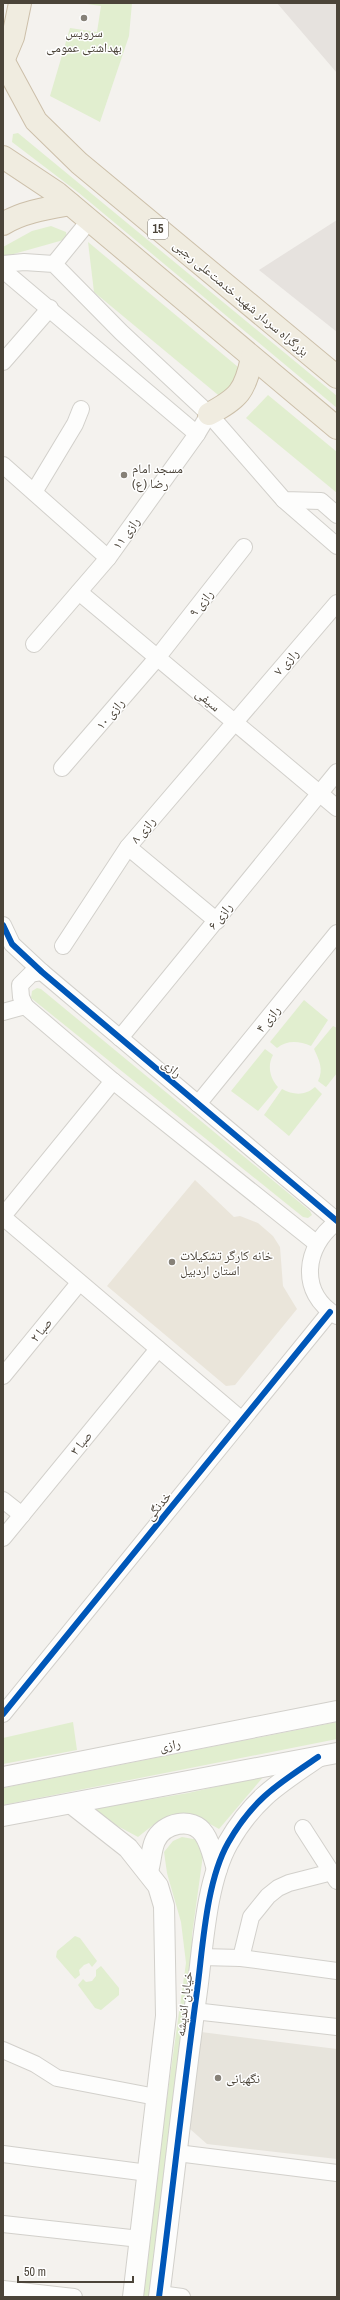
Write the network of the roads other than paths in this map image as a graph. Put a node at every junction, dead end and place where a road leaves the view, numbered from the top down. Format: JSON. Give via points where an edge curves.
{"nodes":[{"id":1,"x":20,"y":3,"type":"edge"},
{"id":2,"x":3,"y":60,"type":"edge"},
{"id":3,"x":3,"y":158,"type":"edge"},
{"id":4,"x":70,"y":204,"type":"junction"},
{"id":5,"x":90,"y":221,"type":"junction"},
{"id":6,"x":3,"y":224,"type":"edge"},
{"id":7,"x":3,"y":264,"type":"edge"},
{"id":8,"x":54,"y":264,"type":"junction"},
{"id":9,"x":3,"y":270,"type":"edge"},
{"id":10,"x":50,"y":308,"type":"junction"},
{"id":11,"x":252,"y":358,"type":"junction"},
{"id":12,"x":3,"y":362,"type":"edge"},
{"id":13,"x":337,"y":377,"type":"edge"},
{"id":14,"x":82,"y":409,"type":"dead end"},
{"id":15,"x":209,"y":414,"type":"junction"},
{"id":16,"x":337,"y":428,"type":"edge"},
{"id":17,"x":197,"y":434,"type":"junction"},
{"id":18,"x":3,"y":466,"type":"edge"},
{"id":19,"x":34,"y":492,"type":"junction"},
{"id":20,"x":284,"y":500,"type":"junction"},
{"id":21,"x":337,"y":515,"type":"edge"},
{"id":22,"x":337,"y":546,"type":"edge"},
{"id":23,"x":244,"y":547,"type":"dead end"},
{"id":24,"x":108,"y":558,"type":"junction"},
{"id":25,"x":79,"y":592,"type":"junction"},
{"id":26,"x":337,"y":603,"type":"edge"},
{"id":27,"x":34,"y":644,"type":"dead end"},
{"id":28,"x":157,"y":658,"type":"junction"},
{"id":29,"x":234,"y":722,"type":"junction"},
{"id":30,"x":62,"y":768,"type":"dead end"},
{"id":31,"x":337,"y":772,"type":"edge"},
{"id":32,"x":321,"y":794,"type":"junction"},
{"id":33,"x":337,"y":808,"type":"edge"},
{"id":34,"x":128,"y":847,"type":"junction"},
{"id":35,"x":217,"y":921,"type":"junction"},
{"id":36,"x":3,"y":925,"type":"edge"},
{"id":37,"x":337,"y":933,"type":"edge"},
{"id":38,"x":63,"y":946,"type":"dead end"},
{"id":39,"x":42,"y":972,"type":"junction"},
{"id":40,"x":25,"y":1006,"type":"junction"},
{"id":41,"x":3,"y":1012,"type":"edge"},
{"id":42,"x":120,"y":1038,"type":"junction"},
{"id":43,"x":112,"y":1081,"type":"junction"},
{"id":44,"x":198,"y":1104,"type":"junction"},
{"id":45,"x":3,"y":1217,"type":"edge"},
{"id":46,"x":337,"y":1221,"type":"edge"},
{"id":47,"x":316,"y":1243,"type":"junction"},
{"id":48,"x":79,"y":1283,"type":"junction"},
{"id":49,"x":334,"y":1314,"type":"edge"},
{"id":50,"x":158,"y":1349,"type":"junction"},
{"id":51,"x":3,"y":1376,"type":"edge"},
{"id":52,"x":242,"y":1420,"type":"junction"},
{"id":53,"x":3,"y":1500,"type":"edge"},
{"id":54,"x":22,"y":1515,"type":"junction"},
{"id":55,"x":3,"y":1538,"type":"edge"},
{"id":56,"x":337,"y":1711,"type":"edge"},
{"id":57,"x":3,"y":1714,"type":"edge"},
{"id":58,"x":328,"y":1755,"type":"edge"},
{"id":59,"x":3,"y":1778,"type":"edge"},
{"id":60,"x":72,"y":1804,"type":"junction"},
{"id":61,"x":3,"y":1816,"type":"edge"},
{"id":62,"x":303,"y":1828,"type":"dead end"},
{"id":63,"x":217,"y":1869,"type":"junction"},
{"id":64,"x":148,"y":1871,"type":"junction"},
{"id":65,"x":334,"y":1877,"type":"edge"},
{"id":66,"x":201,"y":1957,"type":"junction"},
{"id":67,"x":241,"y":1958,"type":"junction"},
{"id":68,"x":337,"y":1971,"type":"edge"},
{"id":69,"x":194,"y":2012,"type":"junction"},
{"id":70,"x":337,"y":2028,"type":"edge"},
{"id":71,"x":3,"y":2050,"type":"edge"},
{"id":72,"x":156,"y":2097,"type":"junction"},
{"id":73,"x":177,"y":2153,"type":"junction"},
{"id":74,"x":3,"y":2154,"type":"edge"},
{"id":75,"x":148,"y":2173,"type":"junction"},
{"id":76,"x":337,"y":2173,"type":"edge"},
{"id":77,"x":3,"y":2224,"type":"edge"},
{"id":78,"x":140,"y":2239,"type":"junction"},
{"id":79,"x":3,"y":2289,"type":"edge"},
{"id":80,"x":160,"y":2296,"type":"edge"},
{"id":81,"x":74,"y":2297,"type":"edge"},
{"id":82,"x":133,"y":2297,"type":"edge"},
{"id":83,"x":182,"y":2297,"type":"edge"}],
"edges":[{"from":1,"to":2,"type":"highway","via":[[13,37]]},
{"from":2,"to":13,"type":"highway","name":"بزرگراه سردار شهید خدمت‌علی رجبی","number":"15","via":[[36,120],[76,160]]},
{"from":3,"to":4,"type":"highway"},
{"from":4,"to":5,"type":"highway"},
{"from":4,"to":6,"type":"highway","via":[[48,208]]},
{"from":5,"to":8,"type":"street"},
{"from":5,"to":11,"type":"highway"},
{"from":7,"to":8,"type":"street"},
{"from":8,"to":15,"type":"street","via":[[121,332]]},
{"from":9,"to":10,"type":"street"},
{"from":10,"to":12,"type":"street"},
{"from":10,"to":17,"type":"street"},
{"from":11,"to":15,"type":"highway","via":[[247,382],[231,402]]},
{"from":11,"to":16,"type":"highway"},
{"from":14,"to":19,"type":"street"},
{"from":15,"to":17,"type":"street","name":"رازی ۱۱"},
{"from":15,"to":20,"type":"street"},
{"from":17,"to":24,"type":"street","name":"رازی ۱۱"},
{"from":18,"to":19,"type":"street"},
{"from":19,"to":24,"type":"street"},
{"from":20,"to":21,"type":"street","via":[[321,501]]},
{"from":20,"to":22,"type":"street"},
{"from":23,"to":28,"type":"street","name":"رازی ۹"},
{"from":24,"to":25,"type":"street","name":"رازی ۱۱"},
{"from":25,"to":27,"type":"street","name":"رازی ۱۱"},
{"from":25,"to":28,"type":"street","name":"سیفی"},
{"from":26,"to":29,"type":"street","name":"رازی ۷"},
{"from":28,"to":29,"type":"street","name":"سیفی"},
{"from":28,"to":30,"type":"street","name":"رازی ۱۰"},
{"from":29,"to":32,"type":"street","name":"سیفی"},
{"from":29,"to":34,"type":"street","name":"رازی ۸"},
{"from":31,"to":32,"type":"street","name":"رازی ۶"},
{"from":32,"to":33,"type":"street","name":"سیفی"},
{"from":32,"to":35,"type":"street","name":"رازی ۶"},
{"from":34,"to":35,"type":"street"},
{"from":34,"to":38,"type":"street","name":"رازی ۸"},
{"from":35,"to":42,"type":"street","name":"رازی ۶"},
{"from":36,"to":39,"type":"street","name":"رازی","via":[[12,944]]},
{"from":37,"to":44,"type":"street","name":"رازی ۴"},
{"from":39,"to":40,"type":"street","via":[[31,974],[20,985]]},
{"from":39,"to":42,"type":"street","name":"رازی"},
{"from":40,"to":41,"type":"street"},
{"from":40,"to":43,"type":"street"},
{"from":42,"to":44,"type":"street","name":"رازی"},
{"from":43,"to":45,"type":"street"},
{"from":43,"to":47,"type":"street"},
{"from":44,"to":46,"type":"street","name":"رازی"},
{"from":45,"to":48,"type":"street"},
{"from":46,"to":47,"type":"street"},
{"from":47,"to":49,"type":"street","via":[[310,1261],[311,1280],[318,1298]]},
{"from":48,"to":50,"type":"street"},
{"from":48,"to":51,"type":"street","name":"صبا ۲"},
{"from":49,"to":52,"type":"street","name":"خدنگی"},
{"from":50,"to":52,"type":"street"},
{"from":50,"to":54,"type":"street","name":"صبا ۳"},
{"from":52,"to":57,"type":"street","name":"خدنگی"},
{"from":53,"to":54,"type":"street"},
{"from":54,"to":55,"type":"street","name":"صبا ۳"},
{"from":56,"to":59,"type":"street","name":"رازی"},
{"from":58,"to":60,"type":"street"},
{"from":58,"to":63,"type":"street","name":"خیابان اندیشه","via":[[268,1791],[245,1816],[227,1844]]},
{"from":60,"to":61,"type":"street"},
{"from":60,"to":64,"type":"street","name":"خیابان اندیشه","via":[[128,1848]]},
{"from":62,"to":65,"type":"street"},
{"from":63,"to":64,"type":"street","via":[[203,1832],[195,1826],[182,1823],[169,1826],[156,1840]]},
{"from":63,"to":66,"type":"street","name":"خیابان اندیشه"},
{"from":64,"to":72,"type":"street","name":"خیابان اندیشه","via":[[158,1886],[164,1906],[166,2016]]},
{"from":65,"to":67,"type":"street","via":[[288,1883],[268,1896],[251,1917]]},
{"from":66,"to":67,"type":"street"},
{"from":66,"to":69,"type":"street","name":"خیابان اندیشه"},
{"from":67,"to":68,"type":"street"},
{"from":69,"to":70,"type":"street"},
{"from":69,"to":73,"type":"street","name":"خیابان اندیشه"},
{"from":71,"to":72,"type":"street","via":[[35,2064],[57,2078]]},
{"from":72,"to":75,"type":"street","name":"خیابان اندیشه"},
{"from":73,"to":76,"type":"street"},
{"from":73,"to":80,"type":"street","name":"خیابان اندیشه"},
{"from":74,"to":75,"type":"street"},
{"from":75,"to":78,"type":"street","name":"خیابان اندیشه"},
{"from":77,"to":78,"type":"street"},
{"from":78,"to":82,"type":"street","name":"خیابان اندیشه"},
{"from":79,"to":81,"type":"street"},
{"from":80,"to":83,"type":"street"}]}
